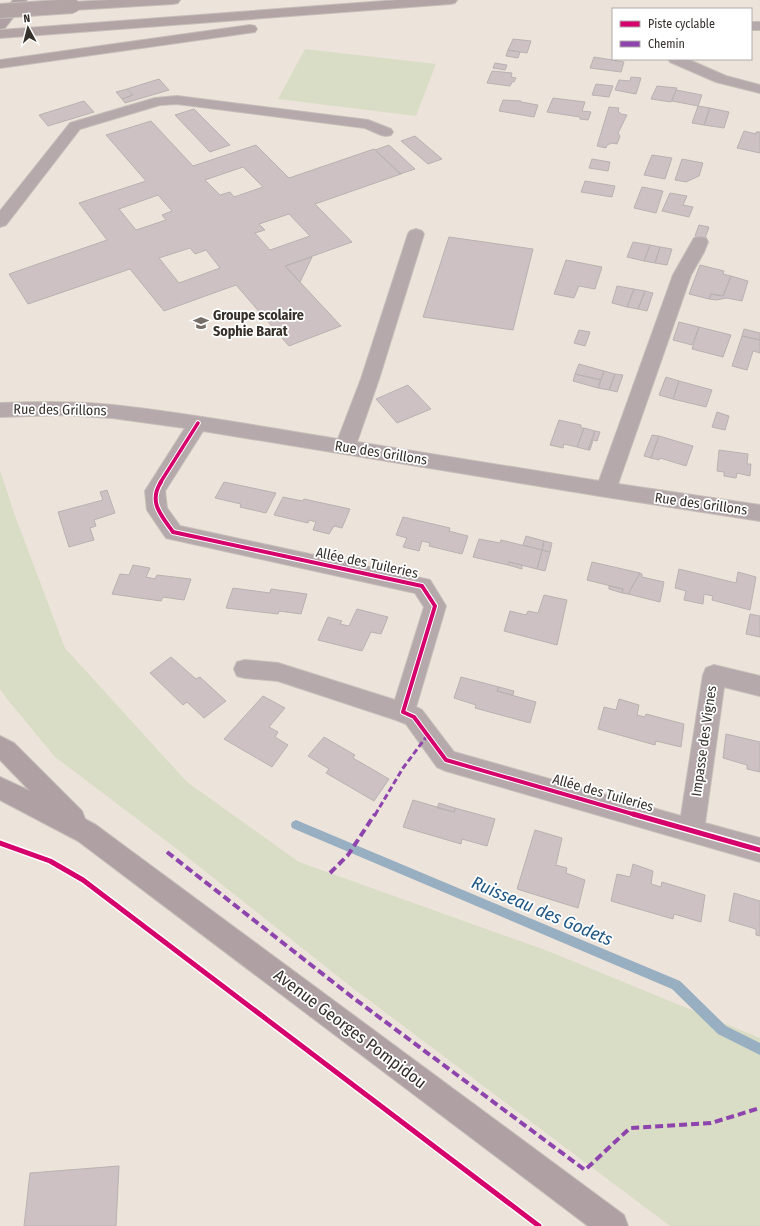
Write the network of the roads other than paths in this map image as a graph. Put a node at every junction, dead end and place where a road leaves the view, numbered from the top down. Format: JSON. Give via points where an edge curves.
{"nodes":[{"id":1,"x":20,"y":0,"type":"edge"},
{"id":2,"x":173,"y":0,"type":"edge"},
{"id":3,"x":450,"y":0,"type":"edge"},
{"id":4,"x":356,"y":7,"type":"junction"},
{"id":5,"x":0,"y":11,"type":"edge"},
{"id":6,"x":0,"y":24,"type":"edge"},
{"id":7,"x":0,"y":34,"type":"edge"},
{"id":8,"x":677,"y":60,"type":"edge"},
{"id":9,"x":0,"y":64,"type":"edge"},
{"id":10,"x":760,"y":89,"type":"edge"},
{"id":11,"x":386,"y":132,"type":"dead end"},
{"id":12,"x":0,"y":222,"type":"edge"},
{"id":13,"x":416,"y":234,"type":"dead end"},
{"id":14,"x":700,"y":242,"type":"dead end"},
{"id":15,"x":0,"y":410,"type":"edge"},
{"id":16,"x":198,"y":423,"type":"junction"},
{"id":17,"x":345,"y":448,"type":"junction"},
{"id":18,"x":606,"y":490,"type":"junction"},
{"id":19,"x":760,"y":513,"type":"edge"},
{"id":20,"x":245,"y":669,"type":"dead end"},
{"id":21,"x":760,"y":686,"type":"edge"},
{"id":22,"x":403,"y":712,"type":"junction"},
{"id":23,"x":2,"y":744,"type":"edge"},
{"id":24,"x":0,"y":788,"type":"edge"},
{"id":25,"x":691,"y":830,"type":"junction"},
{"id":26,"x":87,"y":833,"type":"junction"},
{"id":27,"x":760,"y":850,"type":"edge"},
{"id":28,"x":613,"y":1226,"type":"edge"}],
"edges":[{"from":1,"to":6,"type":"main road"},
{"from":2,"to":5,"type":"highway","bridge":true},
{"from":3,"to":4,"type":"highway"},
{"from":4,"to":7,"type":"highway"},
{"from":4,"to":9,"type":"highway","via":[[351,15]]},
{"from":8,"to":10,"type":"street","via":[[721,79]]},
{"from":11,"to":12,"type":"street","via":[[368,124],[177,100],[160,102],[75,126]]},
{"from":13,"to":17,"type":"street","via":[[370,379]]},
{"from":14,"to":18,"type":"street","via":[[682,275]]},
{"from":15,"to":16,"type":"street","name":"Rue des Grillons","via":[[62,408],[112,411]]},
{"from":16,"to":17,"type":"street","name":"Rue des Grillons"},
{"from":16,"to":22,"type":"street","name":"Allée des Tuileries","via":[[155,491],[157,510],[173,532],[422,586],[435,606]]},
{"from":17,"to":18,"type":"street","name":"Rue des Grillons"},
{"from":18,"to":19,"type":"street","name":"Rue des Grillons"},
{"from":20,"to":22,"type":"street","via":[[278,672]]},
{"from":21,"to":25,"type":"street","name":"Impasse des Vignes","via":[[714,675]]},
{"from":22,"to":25,"type":"street","name":"Allée des Tuileries","via":[[414,717],[446,760]]},
{"from":23,"to":26,"type":"main road","name":"Avenue Georges Pompidou"},
{"from":24,"to":26,"type":"main road","name":"Avenue Georges Pompidou"},
{"from":25,"to":27,"type":"street","name":"Allée des Tuileries"},
{"from":26,"to":28,"type":"main road","name":"Avenue Georges Pompidou"}]}
